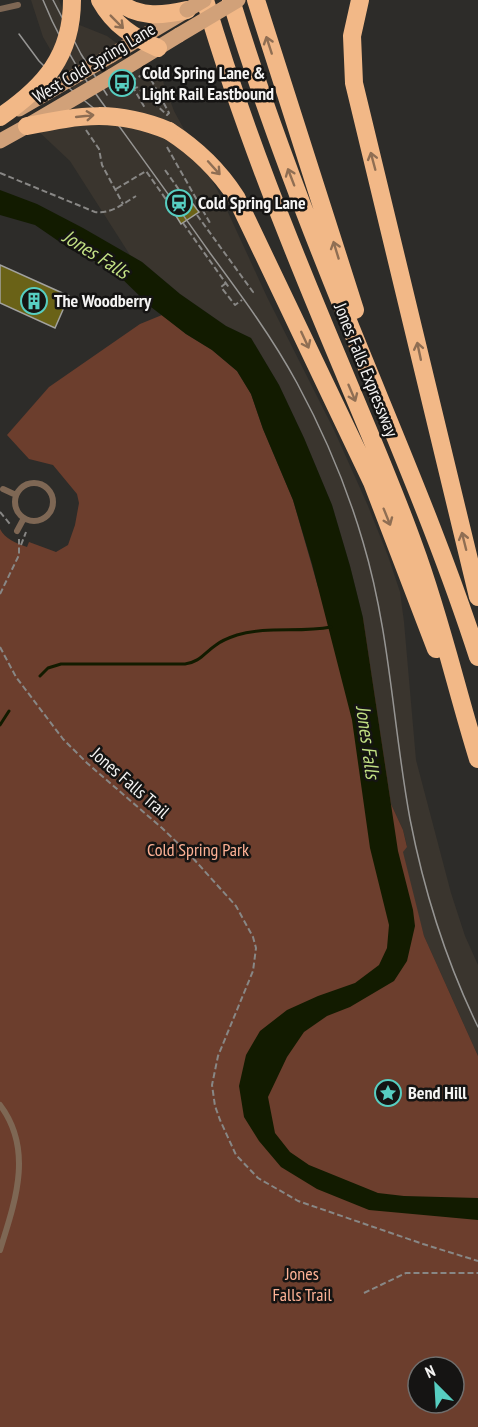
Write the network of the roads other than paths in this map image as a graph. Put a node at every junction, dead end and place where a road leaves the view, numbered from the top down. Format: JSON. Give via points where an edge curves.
{"nodes":[{"id":1,"x":72,"y":0,"type":"edge"},
{"id":2,"x":100,"y":0,"type":"edge"},
{"id":3,"x":116,"y":0,"type":"edge"},
{"id":4,"x":204,"y":0,"type":"edge"},
{"id":5,"x":231,"y":0,"type":"edge"},
{"id":6,"x":238,"y":0,"type":"edge"},
{"id":7,"x":255,"y":0,"type":"edge"},
{"id":8,"x":360,"y":0,"type":"edge"},
{"id":9,"x":18,"y":5,"type":"dead end"},
{"id":10,"x":0,"y":9,"type":"edge"},
{"id":11,"x":178,"y":14,"type":"junction"},
{"id":12,"x":132,"y":44,"type":"junction"},
{"id":13,"x":158,"y":48,"type":"junction"},
{"id":14,"x":0,"y":119,"type":"edge"},
{"id":15,"x":27,"y":126,"type":"junction"},
{"id":16,"x":0,"y":141,"type":"edge"},
{"id":17,"x":392,"y":426,"type":"junction"},
{"id":18,"x":3,"y":489,"type":"dead end"},
{"id":19,"x":16,"y":495,"type":"junction"},
{"id":20,"x":24,"y":518,"type":"junction"},
{"id":21,"x":17,"y":530,"type":"road end"},
{"id":22,"x":478,"y":597,"type":"edge"},
{"id":23,"x":478,"y":657,"type":"edge"},
{"id":24,"x":456,"y":688,"type":"junction"},
{"id":25,"x":478,"y":759,"type":"edge"},
{"id":26,"x":0,"y":1105,"type":"edge"},
{"id":27,"x":0,"y":1250,"type":"edge"}],
"edges":[{"from":1,"to":14,"type":"highway","bridge":true,"via":[[68,35],[56,65],[30,95]]},
{"from":2,"to":12,"type":"highway","one_way":true},
{"from":3,"to":11,"type":"highway","via":[[141,13]]},
{"from":4,"to":11,"type":"main road","name":"West Cold Spring Lane","bridge":true},
{"from":4,"to":24,"type":"highway","name":"Jones Falls Expressway","one_way":true,"via":[[291,244],[414,545]]},
{"from":17,"to":5,"type":"highway","name":"Jones Falls Expressway","one_way":true,"via":[[281,151]]},
{"from":6,"to":13,"type":"main road","name":"West Cold Spring Lane","bridge":true},
{"from":17,"to":7,"type":"highway","one_way":true},
{"from":22,"to":8,"type":"highway","one_way":true,"via":[[354,83],[352,36]]},
{"from":9,"to":10,"type":"lane"},
{"from":11,"to":12,"type":"main road","name":"West Cold Spring Lane"},
{"from":12,"to":13,"type":"highway"},
{"from":12,"to":14,"type":"main road","name":"West Cold Spring Lane","bridge":true},
{"from":13,"to":15,"type":"main road","name":"West Cold Spring Lane","bridge":true},
{"from":15,"to":16,"type":"main road","name":"West Cold Spring Lane"},
{"from":15,"to":24,"type":"highway","one_way":true,"bridge":true,"via":[[112,115],[167,125],[213,166],[236,197],[372,482],[441,661]]},
{"from":17,"to":23,"type":"highway","name":"Jones Falls Expressway","via":[[437,537]]},
{"from":18,"to":19,"type":"lane"},
{"from":19,"to":20,"type":"lane","via":[[17,511]]},
{"from":19,"to":20,"type":"lane","via":[[23,487],[38,484],[47,489],[52,499],[51,509],[44,517],[34,521]]},
{"from":20,"to":21,"type":"lane"},
{"from":24,"to":25,"type":"highway","name":"Jones Falls Expressway"},
{"from":26,"to":27,"type":"lane","via":[[12,1128],[20,1163],[16,1198]]}]}
